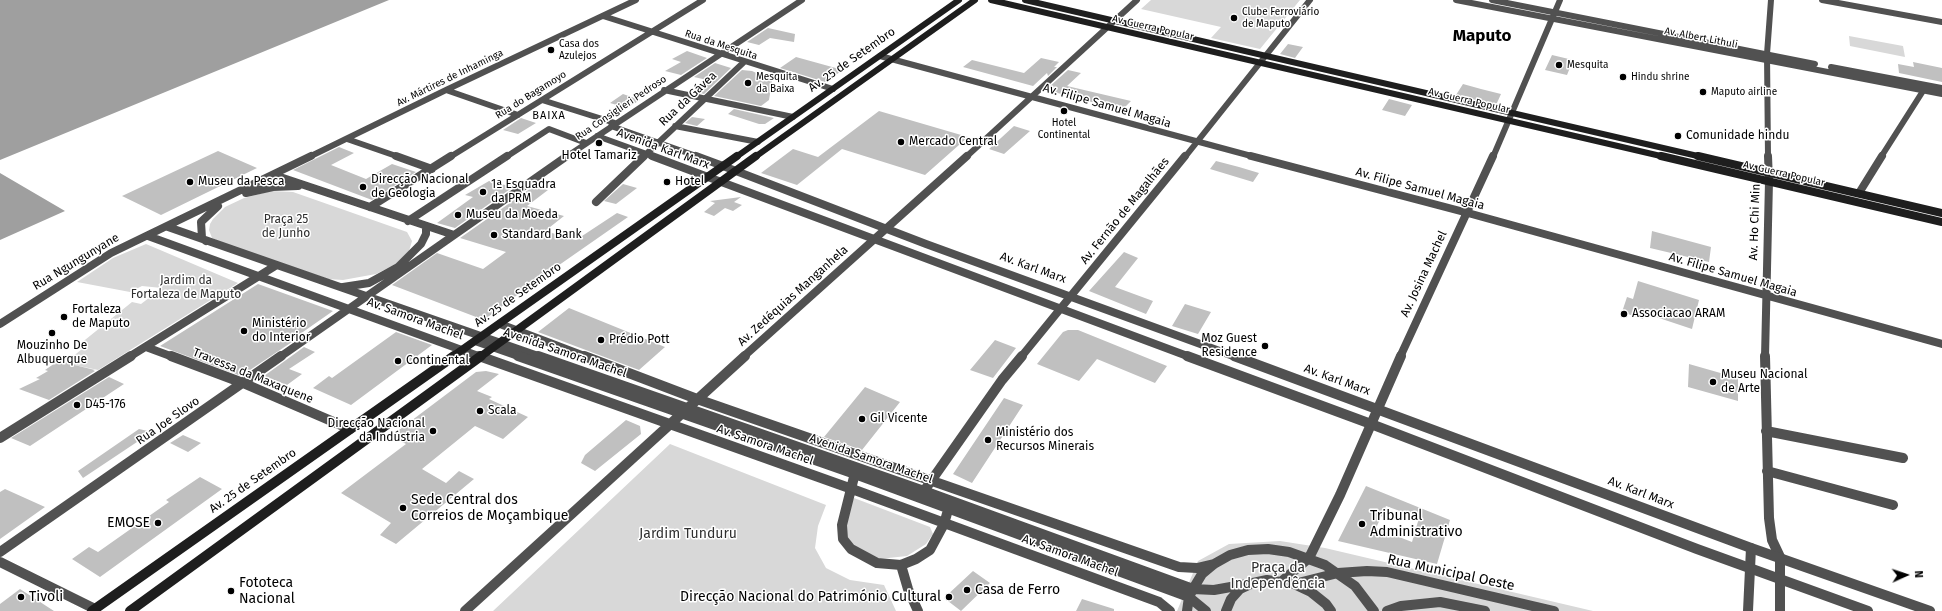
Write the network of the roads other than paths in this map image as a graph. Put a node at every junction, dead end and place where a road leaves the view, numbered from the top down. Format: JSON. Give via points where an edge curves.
{"nodes":[{"id":1,"x":636,"y":0,"type":"edge"},
{"id":2,"x":703,"y":0,"type":"edge"},
{"id":3,"x":802,"y":0,"type":"edge"},
{"id":4,"x":959,"y":0,"type":"edge"},
{"id":5,"x":975,"y":0,"type":"edge"},
{"id":6,"x":991,"y":0,"type":"edge"},
{"id":7,"x":1025,"y":0,"type":"edge"},
{"id":8,"x":1137,"y":0,"type":"edge"},
{"id":9,"x":1310,"y":0,"type":"edge"},
{"id":10,"x":1456,"y":0,"type":"edge"},
{"id":11,"x":1492,"y":0,"type":"edge"},
{"id":12,"x":1560,"y":0,"type":"edge"},
{"id":13,"x":1771,"y":0,"type":"edge"},
{"id":14,"x":1822,"y":0,"type":"edge"},
{"id":15,"x":1868,"y":0,"type":"edge"},
{"id":16,"x":1870,"y":9,"type":"junction"},
{"id":17,"x":1553,"y":15,"type":"junction"},
{"id":18,"x":603,"y":16,"type":"junction"},
{"id":19,"x":1942,"y":22,"type":"edge"},
{"id":20,"x":1110,"y":24,"type":"junction"},
{"id":21,"x":651,"y":32,"type":"junction"},
{"id":22,"x":720,"y":54,"type":"junction"},
{"id":23,"x":880,"y":56,"type":"junction"},
{"id":24,"x":1767,"y":57,"type":"junction"},
{"id":25,"x":892,"y":59,"type":"junction"},
{"id":26,"x":1262,"y":60,"type":"junction"},
{"id":27,"x":744,"y":62,"type":"junction"},
{"id":28,"x":1942,"y":88,"type":"edge"},
{"id":29,"x":833,"y":89,"type":"junction"},
{"id":30,"x":446,"y":90,"type":"junction"},
{"id":31,"x":664,"y":90,"type":"junction"},
{"id":32,"x":1923,"y":91,"type":"junction"},
{"id":33,"x":1942,"y":94,"type":"edge"},
{"id":34,"x":1033,"y":97,"type":"junction"},
{"id":35,"x":704,"y":99,"type":"junction"},
{"id":36,"x":542,"y":100,"type":"junction"},
{"id":37,"x":518,"y":116,"type":"junction"},
{"id":38,"x":793,"y":117,"type":"junction"},
{"id":39,"x":1510,"y":117,"type":"junction"},
{"id":40,"x":613,"y":125,"type":"junction"},
{"id":41,"x":675,"y":126,"type":"junction"},
{"id":42,"x":597,"y":136,"type":"junction"},
{"id":43,"x":347,"y":139,"type":"junction"},
{"id":44,"x":658,"y":142,"type":"junction"},
{"id":45,"x":758,"y":142,"type":"junction"},
{"id":46,"x":1196,"y":142,"type":"junction"},
{"id":47,"x":586,"y":143,"type":"junction"},
{"id":48,"x":645,"y":154,"type":"junction"},
{"id":49,"x":723,"y":166,"type":"junction"},
{"id":50,"x":432,"y":169,"type":"junction"},
{"id":51,"x":736,"y":171,"type":"junction"},
{"id":52,"x":1768,"y":172,"type":"junction"},
{"id":53,"x":274,"y":175,"type":"junction"},
{"id":54,"x":708,"y":177,"type":"junction"},
{"id":55,"x":1770,"y":181,"type":"junction"},
{"id":56,"x":722,"y":182,"type":"junction"},
{"id":57,"x":307,"y":186,"type":"junction"},
{"id":58,"x":1859,"y":193,"type":"junction"},
{"id":59,"x":596,"y":202,"type":"dead end"},
{"id":60,"x":370,"y":207,"type":"junction"},
{"id":61,"x":1468,"y":213,"type":"junction"},
{"id":62,"x":1942,"y":213,"type":"edge"},
{"id":63,"x":408,"y":221,"type":"junction"},
{"id":64,"x":1942,"y":222,"type":"edge"},
{"id":65,"x":426,"y":226,"type":"junction"},
{"id":66,"x":168,"y":227,"type":"junction"},
{"id":67,"x":886,"y":229,"type":"junction"},
{"id":68,"x":454,"y":235,"type":"junction"},
{"id":69,"x":148,"y":236,"type":"junction"},
{"id":70,"x":873,"y":239,"type":"junction"},
{"id":71,"x":209,"y":242,"type":"junction"},
{"id":72,"x":275,"y":266,"type":"junction"},
{"id":73,"x":259,"y":276,"type":"junction"},
{"id":74,"x":338,"y":288,"type":"junction"},
{"id":75,"x":1071,"y":296,"type":"junction"},
{"id":76,"x":1765,"y":296,"type":"junction"},
{"id":77,"x":366,"y":297,"type":"junction"},
{"id":78,"x":349,"y":309,"type":"junction"},
{"id":79,"x":1061,"y":309,"type":"junction"},
{"id":80,"x":0,"y":324,"type":"edge"},
{"id":81,"x":500,"y":324,"type":"junction"},
{"id":82,"x":518,"y":330,"type":"junction"},
{"id":83,"x":478,"y":339,"type":"junction"},
{"id":84,"x":1942,"y":344,"type":"edge"},
{"id":85,"x":497,"y":346,"type":"junction"},
{"id":86,"x":146,"y":347,"type":"junction"},
{"id":87,"x":463,"y":350,"type":"junction"},
{"id":88,"x":481,"y":357,"type":"junction"},
{"id":89,"x":243,"y":383,"type":"junction"},
{"id":90,"x":697,"y":399,"type":"junction"},
{"id":91,"x":1378,"y":409,"type":"junction"},
{"id":92,"x":684,"y":412,"type":"junction"},
{"id":93,"x":1371,"y":424,"type":"junction"},
{"id":94,"x":670,"y":426,"type":"junction"},
{"id":95,"x":350,"y":429,"type":"junction"},
{"id":96,"x":1766,"y":431,"type":"junction"},
{"id":97,"x":0,"y":438,"type":"edge"},
{"id":98,"x":1903,"y":458,"type":"dead end"},
{"id":99,"x":856,"y":471,"type":"junction"},
{"id":100,"x":1767,"y":471,"type":"junction"},
{"id":101,"x":931,"y":479,"type":"junction"},
{"id":102,"x":852,"y":489,"type":"junction"},
{"id":103,"x":924,"y":491,"type":"junction"},
{"id":104,"x":949,"y":504,"type":"junction"},
{"id":105,"x":1893,"y":504,"type":"dead end"},
{"id":106,"x":944,"y":524,"type":"junction"},
{"id":107,"x":1751,"y":548,"type":"junction"},
{"id":108,"x":0,"y":552,"type":"edge"},
{"id":109,"x":1780,"y":557,"type":"junction"},
{"id":110,"x":1309,"y":558,"type":"junction"},
{"id":111,"x":0,"y":562,"type":"edge"},
{"id":112,"x":1214,"y":564,"type":"junction"},
{"id":113,"x":900,"y":565,"type":"junction"},
{"id":114,"x":1751,"y":568,"type":"junction"},
{"id":115,"x":1338,"y":573,"type":"junction"},
{"id":116,"x":1781,"y":579,"type":"junction"},
{"id":117,"x":1282,"y":581,"type":"junction"},
{"id":118,"x":1253,"y":582,"type":"junction"},
{"id":119,"x":1294,"y":584,"type":"junction"},
{"id":120,"x":1191,"y":593,"type":"junction"},
{"id":121,"x":94,"y":610,"type":"edge"},
{"id":122,"x":130,"y":611,"type":"edge"},
{"id":123,"x":465,"y":611,"type":"edge"},
{"id":124,"x":918,"y":611,"type":"edge"},
{"id":125,"x":1170,"y":611,"type":"edge"},
{"id":126,"x":1187,"y":611,"type":"edge"},
{"id":127,"x":1206,"y":611,"type":"edge"},
{"id":128,"x":1226,"y":611,"type":"edge"},
{"id":129,"x":1331,"y":611,"type":"edge"},
{"id":130,"x":1374,"y":611,"type":"edge"},
{"id":131,"x":1387,"y":611,"type":"edge"},
{"id":132,"x":1485,"y":611,"type":"edge"},
{"id":133,"x":1554,"y":611,"type":"edge"},
{"id":134,"x":1748,"y":611,"type":"edge"},
{"id":135,"x":1780,"y":611,"type":"edge"},
{"id":136,"x":1868,"y":611,"type":"edge"},
{"id":137,"x":1930,"y":611,"type":"edge"}],
"edges":[{"from":1,"to":18,"type":"street","name":"Av. Mártires de Inhaminga"},
{"from":2,"to":21,"type":"street","name":"Rua do Bagamoyo"},
{"from":3,"to":22,"type":"street","name":"Rua Consiglieri Pedroso"},
{"from":4,"to":23,"type":"main road","name":"Av. 25 de Setembro"},
{"from":5,"to":25,"type":"main road","name":"Av. 25 de Setembro"},
{"from":6,"to":20,"type":"main road","name":"Av. Guerra Popular"},
{"from":7,"to":20,"type":"main road","name":"Av. Guerra Popular"},
{"from":8,"to":20,"type":"street","name":"Av. Zedéquias Manganhela"},
{"from":9,"to":26,"type":"street","name":"Av. Fernão de Magalhães"},
{"from":10,"to":17,"type":"street","name":"Av. Albert Lithuli"},
{"from":11,"to":17,"type":"street","name":"Av. Albert Lithuli"},
{"from":12,"to":17,"type":"street","name":"Av. Josina Machel"},
{"from":13,"to":24,"type":"street","name":"Av. Ho Chi Min"},
{"from":14,"to":16,"type":"street"},
{"from":15,"to":16,"type":"street"},
{"from":16,"to":19,"type":"street"},
{"from":17,"to":24,"type":"street","name":"Av. Albert Lithuli"},
{"from":17,"to":39,"type":"street","name":"Av. Josina Machel"},
{"from":18,"to":21,"type":"street","name":"Rua da Mesquita"},
{"from":18,"to":30,"type":"street","name":"Av. Mártires de Inhaminga"},
{"from":20,"to":26,"type":"main road","name":"Av. Guerra Popular"},
{"from":20,"to":26,"type":"main road","name":"Av. Guerra Popular","via":[[1180,44]]},
{"from":20,"to":34,"type":"street","name":"Av. Zedéquias Manganhela"},
{"from":21,"to":22,"type":"street","name":"Rua da Mesquita"},
{"from":21,"to":36,"type":"street","name":"Rua do Bagamoyo"},
{"from":22,"to":27,"type":"street","name":"Rua da Mesquita"},
{"from":22,"to":31,"type":"street","name":"Rua Consiglieri Pedroso"},
{"from":23,"to":25,"type":"street","name":"Av. Filipe Samuel Magaia"},
{"from":23,"to":29,"type":"main road","name":"Av. 25 de Setembro"},
{"from":24,"to":28,"type":"street","name":"Av. Albert Lithuli"},
{"from":24,"to":32,"type":"street","name":"Av. Albert Lithuli"},
{"from":24,"to":52,"type":"street","name":"Av. Ho Chi Min"},
{"from":25,"to":34,"type":"street","name":"Av. Filipe Samuel Magaia"},
{"from":25,"to":51,"type":"main road","name":"Av. 25 de Setembro"},
{"from":26,"to":39,"type":"main road","name":"Av. Guerra Popular"},
{"from":26,"to":46,"type":"street","name":"Av. Fernão de Magalhães"},
{"from":27,"to":29,"type":"street","name":"Rua da Mesquita"},
{"from":27,"to":35,"type":"street","name":"Rua da Gávea"},
{"from":29,"to":38,"type":"main road","name":"Av. 25 de Setembro"},
{"from":30,"to":37,"type":"street"},
{"from":30,"to":43,"type":"street","name":"Av. Mártires de Inhaminga"},
{"from":31,"to":35,"type":"street"},
{"from":31,"to":40,"type":"street","name":"Rua Consiglieri Pedroso"},
{"from":32,"to":33,"type":"street","name":"Av. Albert Lithuli"},
{"from":32,"to":58,"type":"street"},
{"from":34,"to":46,"type":"street","name":"Av. Filipe Samuel Magaia"},
{"from":34,"to":67,"type":"street","name":"Av. Zedéquias Manganhela"},
{"from":35,"to":38,"type":"street"},
{"from":35,"to":41,"type":"street","name":"Rua da Gávea"},
{"from":36,"to":37,"type":"street","name":"Rua do Bagamoyo"},
{"from":36,"to":40,"type":"street","name":"Avenida Karl Marx"},
{"from":37,"to":50,"type":"street","name":"Rua do Bagamoyo"},
{"from":38,"to":45,"type":"main road","name":"Av. 25 de Setembro"},
{"from":39,"to":52,"type":"main road","name":"Av. Guerra Popular"},
{"from":39,"to":55,"type":"main road","name":"Av. Guerra Popular"},
{"from":39,"to":61,"type":"street","name":"Av. Josina Machel"},
{"from":40,"to":42,"type":"street","name":"Rua Consiglieri Pedroso"},
{"from":40,"to":44,"type":"street","name":"Avenida Karl Marx"},
{"from":41,"to":44,"type":"street","name":"Rua da Gávea"},
{"from":41,"to":45,"type":"street"},
{"from":42,"to":47,"type":"street","name":"Rua Consiglieri Pedroso"},
{"from":42,"to":48,"type":"street","name":"Avenida Karl Marx"},
{"from":43,"to":50,"type":"street"},
{"from":43,"to":53,"type":"street","name":"Av. Mártires de Inhaminga"},
{"from":44,"to":48,"type":"street","name":"Rua da Gávea"},
{"from":44,"to":49,"type":"street","name":"Avenida Karl Marx"},
{"from":45,"to":49,"type":"main road","name":"Av. 25 de Setembro"},
{"from":46,"to":61,"type":"street","name":"Av. Filipe Samuel Magaia"},
{"from":46,"to":75,"type":"street","name":"Av. Fernão de Magalhães"},
{"from":47,"to":63,"type":"street","via":[[549,129]]},
{"from":47,"to":68,"type":"street","name":"Rua Consiglieri Pedroso"},
{"from":48,"to":54,"type":"street","name":"Avenida Karl Marx"},
{"from":48,"to":59,"type":"street","name":"Rua da Gávea"},
{"from":49,"to":51,"type":"street","name":"Avenida Karl Marx"},
{"from":49,"to":54,"type":"main road","name":"Av. 25 de Setembro"},
{"from":50,"to":60,"type":"street","name":"Rua do Bagamoyo"},
{"from":51,"to":56,"type":"main road","name":"Av. 25 de Setembro"},
{"from":51,"to":67,"type":"street","name":"Av. Karl Marx"},
{"from":52,"to":55,"type":"street","name":"Av. Ho Chi Min"},
{"from":52,"to":58,"type":"main road","name":"Av. Guerra Popular"},
{"from":53,"to":57,"type":"street"},
{"from":53,"to":66,"type":"street"},
{"from":54,"to":56,"type":"street","name":"Avenida Karl Marx"},
{"from":54,"to":81,"type":"main road","name":"Av. 25 de Setembro"},
{"from":55,"to":64,"type":"main road","name":"Av. Guerra Popular"},
{"from":55,"to":76,"type":"street","name":"Av. Ho Chi Min"},
{"from":56,"to":70,"type":"street"},
{"from":56,"to":82,"type":"main road"},
{"from":57,"to":60,"type":"street"},
{"from":57,"to":71,"type":"street","via":[[273,187],[225,201],[201,222],[202,238]]},
{"from":58,"to":62,"type":"main road","name":"Av. Guerra Popular"},
{"from":60,"to":63,"type":"street"},
{"from":61,"to":76,"type":"street","name":"Av. Filipe Samuel Magaia"},
{"from":61,"to":91,"type":"street","name":"Av. Josina Machel","via":[[1416,321]]},
{"from":63,"to":65,"type":"street"},
{"from":65,"to":68,"type":"street"},
{"from":65,"to":74,"type":"street","via":[[426,234],[421,244],[398,267],[369,283]]},
{"from":66,"to":69,"type":"street","name":"Rua Ngungunyane"},
{"from":66,"to":71,"type":"street"},
{"from":67,"to":70,"type":"street","name":"Av. Zedéquias Manganhela"},
{"from":67,"to":75,"type":"street","name":"Av. Karl Marx"},
{"from":68,"to":77,"type":"street"},
{"from":69,"to":73,"type":"street","name":"Av. Samora Machel"},
{"from":69,"to":80,"type":"street","name":"Rua Ngungunyane","via":[[111,253]]},
{"from":70,"to":79,"type":"street"},
{"from":70,"to":90,"type":"street","name":"Av. Zedéquias Manganhela"},
{"from":71,"to":72,"type":"street"},
{"from":72,"to":73,"type":"street"},
{"from":72,"to":74,"type":"street"},
{"from":73,"to":78,"type":"street","name":"Av. Samora Machel"},
{"from":73,"to":86,"type":"street"},
{"from":74,"to":77,"type":"street"},
{"from":75,"to":79,"type":"street","name":"Av. Fernão de Magalhães"},
{"from":75,"to":91,"type":"street","name":"Av. Karl Marx"},
{"from":76,"to":84,"type":"street","name":"Av. Filipe Samuel Magaia"},
{"from":76,"to":96,"type":"street","name":"Av. Ho Chi Min"},
{"from":77,"to":78,"type":"street"},
{"from":77,"to":83,"type":"street","name":"Av. Samora Machel"},
{"from":78,"to":87,"type":"street","name":"Av. Samora Machel"},
{"from":78,"to":89,"type":"street","name":"Rua Joe Slovo"},
{"from":79,"to":93,"type":"street"},
{"from":79,"to":101,"type":"street","name":"Av. Fernão de Magalhães","via":[[1002,380]]},
{"from":81,"to":82,"type":"street","name":"Av. Samora Machel"},
{"from":81,"to":83,"type":"main road","name":"Av. 25 de Setembro"},
{"from":82,"to":85,"type":"main road"},
{"from":82,"to":90,"type":"street","name":"Av. Samora Machel"},
{"from":83,"to":85,"type":"street","name":"Av. Samora Machel"},
{"from":83,"to":87,"type":"main road","name":"Av. 25 de Setembro"},
{"from":85,"to":88,"type":"main road"},
{"from":85,"to":92,"type":"street","name":"Av. Samora Machel"},
{"from":86,"to":89,"type":"street","name":"Travessa da Maxaquene"},
{"from":86,"to":97,"type":"street"},
{"from":87,"to":88,"type":"street","name":"Av. Samora Machel"},
{"from":87,"to":95,"type":"main road","name":"Av. 25 de Setembro"},
{"from":88,"to":94,"type":"street","name":"Av. Samora Machel"},
{"from":88,"to":122,"type":"main road"},
{"from":89,"to":95,"type":"street","name":"Travessa da Maxaquene"},
{"from":89,"to":108,"type":"street","name":"Rua Joe Slovo"},
{"from":90,"to":92,"type":"street","name":"Av. Zedéquias Manganhela"},
{"from":90,"to":101,"type":"street","name":"Av. Samora Machel"},
{"from":91,"to":93,"type":"street","name":"Av. Josina Machel"},
{"from":91,"to":107,"type":"street","name":"Av. Karl Marx"},
{"from":92,"to":94,"type":"street","name":"Av. Zedéquias Manganhela"},
{"from":92,"to":99,"type":"street","name":"Av. Samora Machel"},
{"from":93,"to":110,"type":"street","name":"Av. Josina Machel"},
{"from":93,"to":114,"type":"street"},
{"from":94,"to":102,"type":"street","name":"Av. Samora Machel"},
{"from":94,"to":123,"type":"street","name":"Av. Zedéquias Manganhela"},
{"from":95,"to":121,"type":"main road","name":"Av. 25 de Setembro"},
{"from":96,"to":98,"type":"street"},
{"from":96,"to":100,"type":"street","name":"Av. Ho Chi Min"},
{"from":99,"to":102,"type":"street"},
{"from":99,"to":103,"type":"street","name":"Avenida Samora Machel"},
{"from":99,"to":104,"type":"street","name":"Av. Samora Machel"},
{"from":100,"to":105,"type":"street"},
{"from":100,"to":109,"type":"street","name":"Av. Ho Chi Min","via":[[1772,540]]},
{"from":101,"to":103,"type":"street","name":"Av. Fernão de Magalhães"},
{"from":101,"to":112,"type":"street","name":"Av. Samora Machel","via":[[1179,567],[1197,568]]},
{"from":102,"to":106,"type":"street","name":"Av. Samora Machel"},
{"from":102,"to":113,"type":"street","via":[[842,525],[843,539],[851,549],[878,563]]},
{"from":103,"to":104,"type":"street","name":"Avenida Samora Machel"},
{"from":104,"to":106,"type":"street"},
{"from":104,"to":120,"type":"street","name":"Av. Samora Machel"},
{"from":106,"to":113,"type":"street","via":[[930,550]]},
{"from":106,"to":125,"type":"street","name":"Av. Samora Machel","via":[[1159,602]]},
{"from":107,"to":109,"type":"street","name":"Av. Karl Marx"},
{"from":107,"to":114,"type":"street"},
{"from":109,"to":116,"type":"street","name":"Av. Ho Chi Min"},
{"from":109,"to":137,"type":"street","name":"Av. Karl Marx"},
{"from":110,"to":112,"type":"street","via":[[1268,549],[1230,555]]},
{"from":110,"to":115,"type":"street"},
{"from":110,"to":117,"type":"street"},
{"from":111,"to":121,"type":"street"},
{"from":112,"to":120,"type":"street","via":[[1202,574]]},
{"from":113,"to":124,"type":"street"},
{"from":114,"to":116,"type":"street"},
{"from":114,"to":134,"type":"street"},
{"from":115,"to":119,"type":"street","name":"Rua Municipal Oeste"},
{"from":115,"to":130,"type":"street","via":[[1355,586]]},
{"from":115,"to":133,"type":"street","name":"Rua Municipal Oeste","via":[[1367,571],[1407,575]]},
{"from":116,"to":135,"type":"street","name":"Av. Ho Chi Min"},
{"from":116,"to":136,"type":"street"},
{"from":117,"to":118,"type":"street"},
{"from":117,"to":119,"type":"street"},
{"from":118,"to":120,"type":"street"},
{"from":118,"to":128,"type":"street","via":[[1240,589],[1231,599]]},
{"from":119,"to":129,"type":"street","via":[[1311,592]]},
{"from":120,"to":126,"type":"street"},
{"from":120,"to":127,"type":"street","name":"Av. Samora Machel"},
{"from":131,"to":132,"type":"street","via":[[1402,606],[1440,602]]}]}
